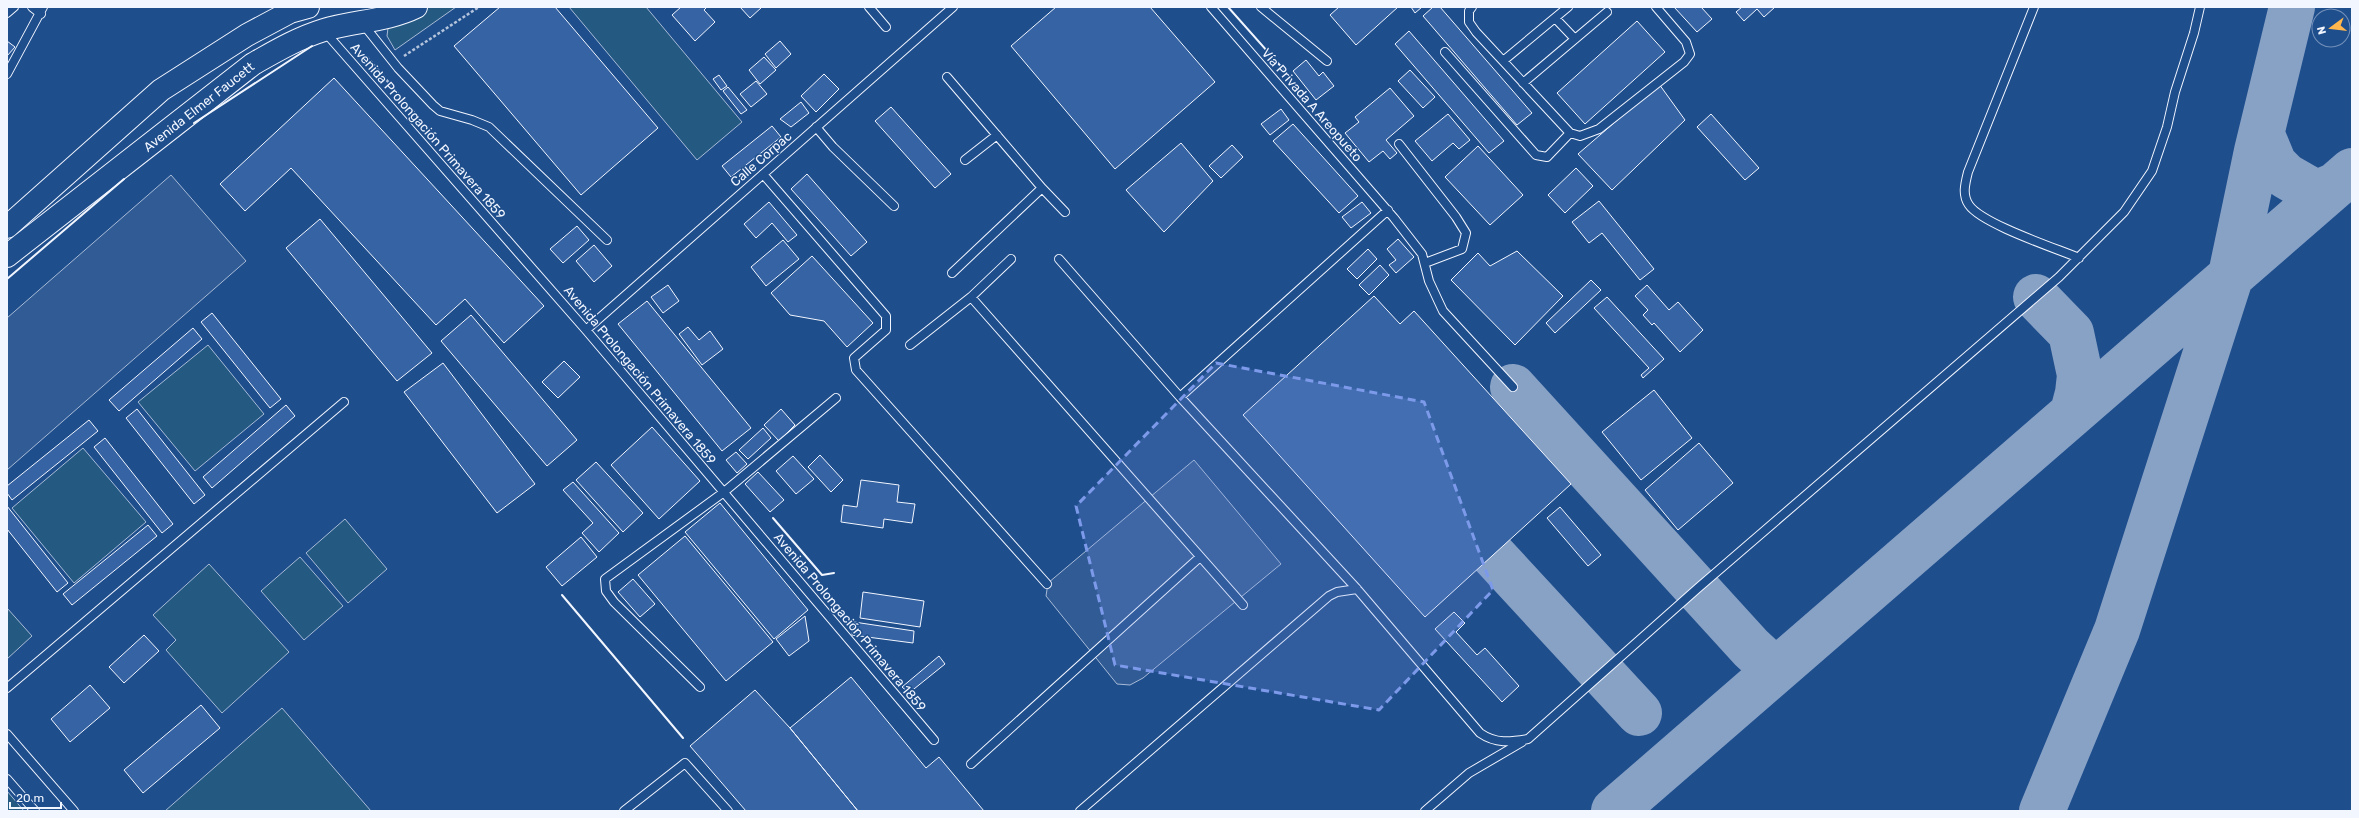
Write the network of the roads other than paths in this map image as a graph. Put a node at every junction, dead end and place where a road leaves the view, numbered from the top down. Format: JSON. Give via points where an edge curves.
{"nodes":[{"id":1,"x":14,"y":7,"type":"edge"},
{"id":2,"x":32,"y":7,"type":"edge"},
{"id":3,"x":308,"y":7,"type":"edge"},
{"id":4,"x":416,"y":7,"type":"edge"},
{"id":5,"x":869,"y":7,"type":"edge"},
{"id":6,"x":953,"y":7,"type":"edge"},
{"id":7,"x":1212,"y":7,"type":"edge"},
{"id":8,"x":1261,"y":7,"type":"edge"},
{"id":9,"x":1472,"y":7,"type":"edge"},
{"id":10,"x":1568,"y":7,"type":"edge"},
{"id":11,"x":1656,"y":7,"type":"edge"},
{"id":12,"x":2034,"y":7,"type":"edge"},
{"id":13,"x":2200,"y":7,"type":"edge"},
{"id":14,"x":42,"y":10,"type":"edge"},
{"id":15,"x":7,"y":12,"type":"edge"},
{"id":16,"x":1607,"y":12,"type":"dead end"},
{"id":17,"x":1555,"y":18,"type":"junction"},
{"id":18,"x":362,"y":21,"type":"junction"},
{"id":19,"x":886,"y":27,"type":"dead end"},
{"id":20,"x":324,"y":30,"type":"junction"},
{"id":21,"x":1575,"y":40,"type":"junction"},
{"id":22,"x":1445,"y":52,"type":"dead end"},
{"id":23,"x":1327,"y":61,"type":"dead end"},
{"id":24,"x":1503,"y":61,"type":"junction"},
{"id":25,"x":7,"y":74,"type":"edge"},
{"id":26,"x":947,"y":76,"type":"dead end"},
{"id":27,"x":1523,"y":83,"type":"junction"},
{"id":28,"x":816,"y":127,"type":"junction"},
{"id":29,"x":1570,"y":132,"type":"junction"},
{"id":30,"x":997,"y":135,"type":"junction"},
{"id":31,"x":1399,"y":144,"type":"dead end"},
{"id":32,"x":965,"y":160,"type":"dead end"},
{"id":33,"x":763,"y":174,"type":"junction"},
{"id":34,"x":1042,"y":188,"type":"junction"},
{"id":35,"x":894,"y":206,"type":"dead end"},
{"id":36,"x":1388,"y":210,"type":"junction"},
{"id":37,"x":1065,"y":212,"type":"dead end"},
{"id":38,"x":7,"y":227,"type":"edge"},
{"id":39,"x":607,"y":240,"type":"dead end"},
{"id":40,"x":7,"y":256,"type":"edge"},
{"id":41,"x":2079,"y":258,"type":"junction"},
{"id":42,"x":1011,"y":259,"type":"dead end"},
{"id":43,"x":1059,"y":259,"type":"dead end"},
{"id":44,"x":1425,"y":264,"type":"junction"},
{"id":45,"x":952,"y":273,"type":"dead end"},
{"id":46,"x":971,"y":297,"type":"junction"},
{"id":47,"x":586,"y":330,"type":"junction"},
{"id":48,"x":910,"y":345,"type":"dead end"},
{"id":49,"x":1513,"y":386,"type":"dead end"},
{"id":50,"x":1180,"y":397,"type":"junction"},
{"id":51,"x":836,"y":398,"type":"dead end"},
{"id":52,"x":344,"y":402,"type":"dead end"},
{"id":53,"x":724,"y":492,"type":"junction"},
{"id":54,"x":1200,"y":557,"type":"junction"},
{"id":55,"x":1047,"y":584,"type":"dead end"},
{"id":56,"x":1357,"y":589,"type":"junction"},
{"id":57,"x":1243,"y":605,"type":"dead end"},
{"id":58,"x":700,"y":687,"type":"dead end"},
{"id":59,"x":7,"y":688,"type":"edge"},
{"id":60,"x":7,"y":734,"type":"edge"},
{"id":61,"x":1528,"y":739,"type":"junction"},
{"id":62,"x":934,"y":740,"type":"dead end"},
{"id":63,"x":971,"y":764,"type":"dead end"},
{"id":64,"x":7,"y":779,"type":"edge"},
{"id":65,"x":34,"y":811,"type":"edge"},
{"id":66,"x":74,"y":811,"type":"edge"},
{"id":67,"x":624,"y":811,"type":"edge"},
{"id":68,"x":728,"y":811,"type":"edge"},
{"id":69,"x":1080,"y":811,"type":"edge"},
{"id":70,"x":1425,"y":811,"type":"edge"}],
"edges":[{"from":1,"to":15,"type":"lane"},
{"from":2,"to":14,"type":"lane"},
{"from":3,"to":38,"type":"highway","via":[[290,12],[247,34],[161,90]]},
{"from":4,"to":18,"type":"highway","name":"Avenida Elmer Faucett","via":[[395,15]]},
{"from":5,"to":19,"type":"lane"},
{"from":6,"to":28,"type":"lane","name":"Calle Corpac"},
{"from":7,"to":36,"type":"lane","name":"Vía Privada A Areopueto"},
{"from":8,"to":23,"type":"lane"},
{"from":9,"to":24,"type":"lane","via":[[1469,11],[1469,22]]},
{"from":10,"to":17,"type":"lane"},
{"from":11,"to":29,"type":"lane","via":[[1686,42],[1690,54],[1684,62],[1599,129],[1580,136]]},
{"from":12,"to":41,"type":"lane","via":[[1968,172],[1964,191],[1969,205],[1985,218]]},
{"from":13,"to":41,"type":"lane","via":[[2167,127],[2152,171],[2124,212]]},
{"from":14,"to":25,"type":"lane"},
{"from":16,"to":21,"type":"lane"},
{"from":17,"to":21,"type":"lane"},
{"from":17,"to":24,"type":"lane"},
{"from":18,"to":20,"type":"highway","name":"Avenida Elmer Faucett"},
{"from":18,"to":39,"type":"lane","via":[[425,98],[440,111],[489,127]]},
{"from":20,"to":40,"type":"highway","name":"Avenida Elmer Faucett","via":[[292,41],[253,64]]},
{"from":20,"to":47,"type":"lane","name":"Avenida Prolongación Primavera 1859"},
{"from":21,"to":27,"type":"lane"},
{"from":22,"to":29,"type":"lane","via":[[1536,155],[1547,156]]},
{"from":24,"to":27,"type":"lane"},
{"from":26,"to":30,"type":"lane"},
{"from":27,"to":29,"type":"lane"},
{"from":28,"to":33,"type":"lane","name":"Calle Corpac"},
{"from":28,"to":35,"type":"lane"},
{"from":30,"to":32,"type":"lane"},
{"from":30,"to":34,"type":"lane"},
{"from":31,"to":44,"type":"lane","via":[[1466,233],[1462,249]]},
{"from":33,"to":47,"type":"lane","name":"Calle Corpac"},
{"from":33,"to":55,"type":"lane","via":[[886,316],[886,330],[854,358],[856,370]]},
{"from":34,"to":37,"type":"lane"},
{"from":34,"to":45,"type":"lane"},
{"from":36,"to":44,"type":"lane","name":"Vía Privada A Areopueto","via":[[1417,247]]},
{"from":36,"to":50,"type":"lane"},
{"from":41,"to":61,"type":"lane"},
{"from":42,"to":46,"type":"lane"},
{"from":43,"to":50,"type":"lane"},
{"from":44,"to":49,"type":"lane","name":"Vía Privada A Areopueto","via":[[1443,311]]},
{"from":46,"to":48,"type":"lane"},
{"from":46,"to":54,"type":"lane"},
{"from":47,"to":53,"type":"lane","name":"Avenida Prolongación Primavera 1859"},
{"from":50,"to":56,"type":"lane"},
{"from":51,"to":53,"type":"lane"},
{"from":52,"to":59,"type":"lane"},
{"from":53,"to":58,"type":"lane","via":[[605,579],[606,591],[614,602]]},
{"from":53,"to":62,"type":"lane","name":"Avenida Prolongación Primavera 1859"},
{"from":54,"to":57,"type":"lane"},
{"from":54,"to":63,"type":"lane"},
{"from":56,"to":61,"type":"lane","via":[[1480,733],[1496,741]]},
{"from":56,"to":69,"type":"lane","via":[[1329,596]]},
{"from":60,"to":66,"type":"lane"},
{"from":61,"to":70,"type":"lane","via":[[1469,773]]},
{"from":64,"to":65,"type":"lane"},
{"from":67,"to":68,"type":"lane","via":[[685,763]]}]}
